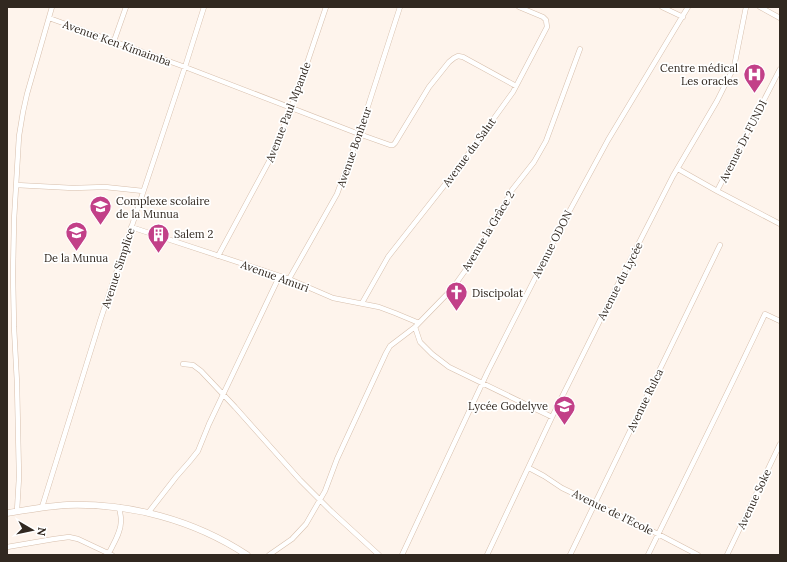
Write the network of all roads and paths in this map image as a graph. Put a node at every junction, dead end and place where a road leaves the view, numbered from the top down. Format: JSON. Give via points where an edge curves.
{"nodes":[{"id":1,"x":52,"y":7,"type":"edge"},
{"id":2,"x":126,"y":7,"type":"edge"},
{"id":3,"x":204,"y":7,"type":"edge"},
{"id":4,"x":326,"y":7,"type":"edge"},
{"id":5,"x":400,"y":7,"type":"edge"},
{"id":6,"x":519,"y":7,"type":"edge"},
{"id":7,"x":662,"y":7,"type":"edge"},
{"id":8,"x":688,"y":7,"type":"edge"},
{"id":9,"x":746,"y":7,"type":"edge"},
{"id":10,"x":760,"y":7,"type":"edge"},
{"id":11,"x":49,"y":18,"type":"junction"},
{"id":12,"x":682,"y":18,"type":"junction"},
{"id":13,"x":780,"y":18,"type":"edge"},
{"id":14,"x":114,"y":41,"type":"junction"},
{"id":15,"x":580,"y":49,"type":"dead end"},
{"id":16,"x":186,"y":67,"type":"junction"},
{"id":17,"x":780,"y":69,"type":"edge"},
{"id":18,"x":516,"y":86,"type":"junction"},
{"id":19,"x":291,"y":107,"type":"junction"},
{"id":20,"x":359,"y":134,"type":"junction"},
{"id":21,"x":678,"y":169,"type":"junction"},
{"id":22,"x":16,"y":185,"type":"junction"},
{"id":23,"x":143,"y":191,"type":"junction"},
{"id":24,"x":717,"y":191,"type":"junction"},
{"id":25,"x":780,"y":224,"type":"edge"},
{"id":26,"x":131,"y":227,"type":"junction"},
{"id":27,"x":720,"y":246,"type":"dead end"},
{"id":28,"x":218,"y":256,"type":"junction"},
{"id":29,"x":279,"y":277,"type":"junction"},
{"id":30,"x":289,"y":279,"type":"junction"},
{"id":31,"x":362,"y":303,"type":"junction"},
{"id":32,"x":780,"y":321,"type":"edge"},
{"id":33,"x":419,"y":323,"type":"junction"},
{"id":34,"x":415,"y":327,"type":"junction"},
{"id":35,"x":183,"y":364,"type":"dead end"},
{"id":36,"x":482,"y":383,"type":"junction"},
{"id":37,"x":223,"y":394,"type":"junction"},
{"id":38,"x":552,"y":418,"type":"junction"},
{"id":39,"x":780,"y":444,"type":"edge"},
{"id":40,"x":528,"y":468,"type":"junction"},
{"id":41,"x":319,"y":499,"type":"junction"},
{"id":42,"x":595,"y":504,"type":"junction"},
{"id":43,"x":42,"y":507,"type":"junction"},
{"id":44,"x":119,"y":507,"type":"junction"},
{"id":45,"x":18,"y":511,"type":"junction"},
{"id":46,"x":148,"y":512,"type":"junction"},
{"id":47,"x":7,"y":513,"type":"edge"},
{"id":48,"x":658,"y":534,"type":"junction"},
{"id":49,"x":7,"y":547,"type":"edge"},
{"id":50,"x":110,"y":554,"type":"edge"},
{"id":51,"x":246,"y":555,"type":"edge"},
{"id":52,"x":269,"y":555,"type":"edge"},
{"id":53,"x":379,"y":555,"type":"edge"},
{"id":54,"x":402,"y":555,"type":"edge"},
{"id":55,"x":487,"y":555,"type":"edge"},
{"id":56,"x":570,"y":555,"type":"edge"},
{"id":57,"x":648,"y":555,"type":"edge"},
{"id":58,"x":698,"y":555,"type":"edge"},
{"id":59,"x":727,"y":555,"type":"edge"}],
"edges":[{"from":1,"to":11,"type":"street"},
{"from":2,"to":14,"type":"street"},
{"from":3,"to":16,"type":"street","name":"Avenue Simplice"},
{"from":4,"to":19,"type":"street","name":"Avenue Paul Mpande"},
{"from":5,"to":20,"type":"street","name":"Avenue Bonheur"},
{"from":6,"to":18,"type":"street","name":"Avenue du Salut","via":[[543,17],[547,27]]},
{"from":7,"to":12,"type":"street"},
{"from":8,"to":12,"type":"street","name":"Avenue ODON"},
{"from":9,"to":21,"type":"street","name":"Avenue du Lycée","via":[[734,67]]},
{"from":10,"to":13,"type":"street"},
{"from":11,"to":14,"type":"street","name":"Avenue Ken Kimaimba"},
{"from":11,"to":22,"type":"street","via":[[23,112]]},
{"from":12,"to":36,"type":"street","name":"Avenue ODON","via":[[608,140]]},
{"from":14,"to":16,"type":"street","name":"Avenue Ken Kimaimba"},
{"from":15,"to":33,"type":"street","name":"Avenue la Grâce 2","via":[[546,141],[534,162],[506,199],[467,268]]},
{"from":16,"to":19,"type":"street","name":"Avenue Ken Kimaimba"},
{"from":16,"to":23,"type":"street","name":"Avenue Simplice"},
{"from":17,"to":24,"type":"street","name":"Avenue Dr FUNDI"},
{"from":18,"to":20,"type":"street","name":"Avenue Ken Kimaimba","via":[[458,56],[449,62],[429,87],[395,143],[390,145]]},
{"from":18,"to":31,"type":"street","name":"Avenue du Salut","via":[[458,168],[388,257]]},
{"from":19,"to":20,"type":"street","name":"Avenue Ken Kimaimba"},
{"from":19,"to":28,"type":"street","name":"Avenue Paul Mpande","via":[[273,154]]},
{"from":20,"to":30,"type":"street","name":"Avenue Bonheur","via":[[337,194]]},
{"from":21,"to":24,"type":"street"},
{"from":21,"to":38,"type":"street","name":"Avenue du Lycée"},
{"from":22,"to":23,"type":"street","via":[[105,187]]},
{"from":22,"to":45,"type":"street","via":[[13,274]]},
{"from":23,"to":26,"type":"street","name":"Avenue Simplice"},
{"from":24,"to":25,"type":"street"},
{"from":26,"to":28,"type":"street","name":"Avenue Amuri"},
{"from":26,"to":43,"type":"street","name":"Avenue Simplice"},
{"from":27,"to":42,"type":"street","name":"Avenue Rulca"},
{"from":28,"to":29,"type":"street","name":"Avenue Amuri"},
{"from":29,"to":30,"type":"street","name":"Avenue Amuri"},
{"from":29,"to":37,"type":"street"},
{"from":30,"to":31,"type":"street","name":"Avenue Amuri","via":[[333,298]]},
{"from":31,"to":33,"type":"street","name":"Avenue Amuri"},
{"from":32,"to":48,"type":"street","via":[[766,314]]},
{"from":33,"to":34,"type":"street","name":"Avenue la Grâce 2"},
{"from":34,"to":36,"type":"street","via":[[420,342],[432,354],[449,367]]},
{"from":34,"to":41,"type":"street","name":"Avenue la Grâce 2","via":[[390,346],[386,353]]},
{"from":35,"to":37,"type":"street","via":[[193,365]]},
{"from":36,"to":38,"type":"street"},
{"from":36,"to":54,"type":"street","name":"Avenue ODON"},
{"from":37,"to":41,"type":"street"},
{"from":37,"to":46,"type":"street","via":[[198,451]]},
{"from":38,"to":40,"type":"street","name":"Avenue du Lycée"},
{"from":39,"to":59,"type":"street","name":"Avenue Soke"},
{"from":40,"to":42,"type":"street","name":"Avenue de l'Ecole"},
{"from":40,"to":55,"type":"street","name":"Avenue du Lycée"},
{"from":41,"to":52,"type":"street","name":"Avenue la Grâce 2","via":[[306,524],[292,539]]},
{"from":41,"to":53,"type":"street"},
{"from":42,"to":48,"type":"street","name":"Avenue de l'Ecole"},
{"from":42,"to":56,"type":"street","name":"Avenue Rulca"},
{"from":43,"to":44,"type":"street"},
{"from":43,"to":45,"type":"street"},
{"from":44,"to":46,"type":"street"},
{"from":44,"to":50,"type":"street","via":[[121,527]]},
{"from":45,"to":47,"type":"street"},
{"from":46,"to":51,"type":"street","via":[[191,526]]},
{"from":48,"to":57,"type":"street"},
{"from":48,"to":58,"type":"street","name":"Avenue de l'Ecole"},
{"from":49,"to":50,"type":"street","via":[[69,538],[78,539]]}]}
